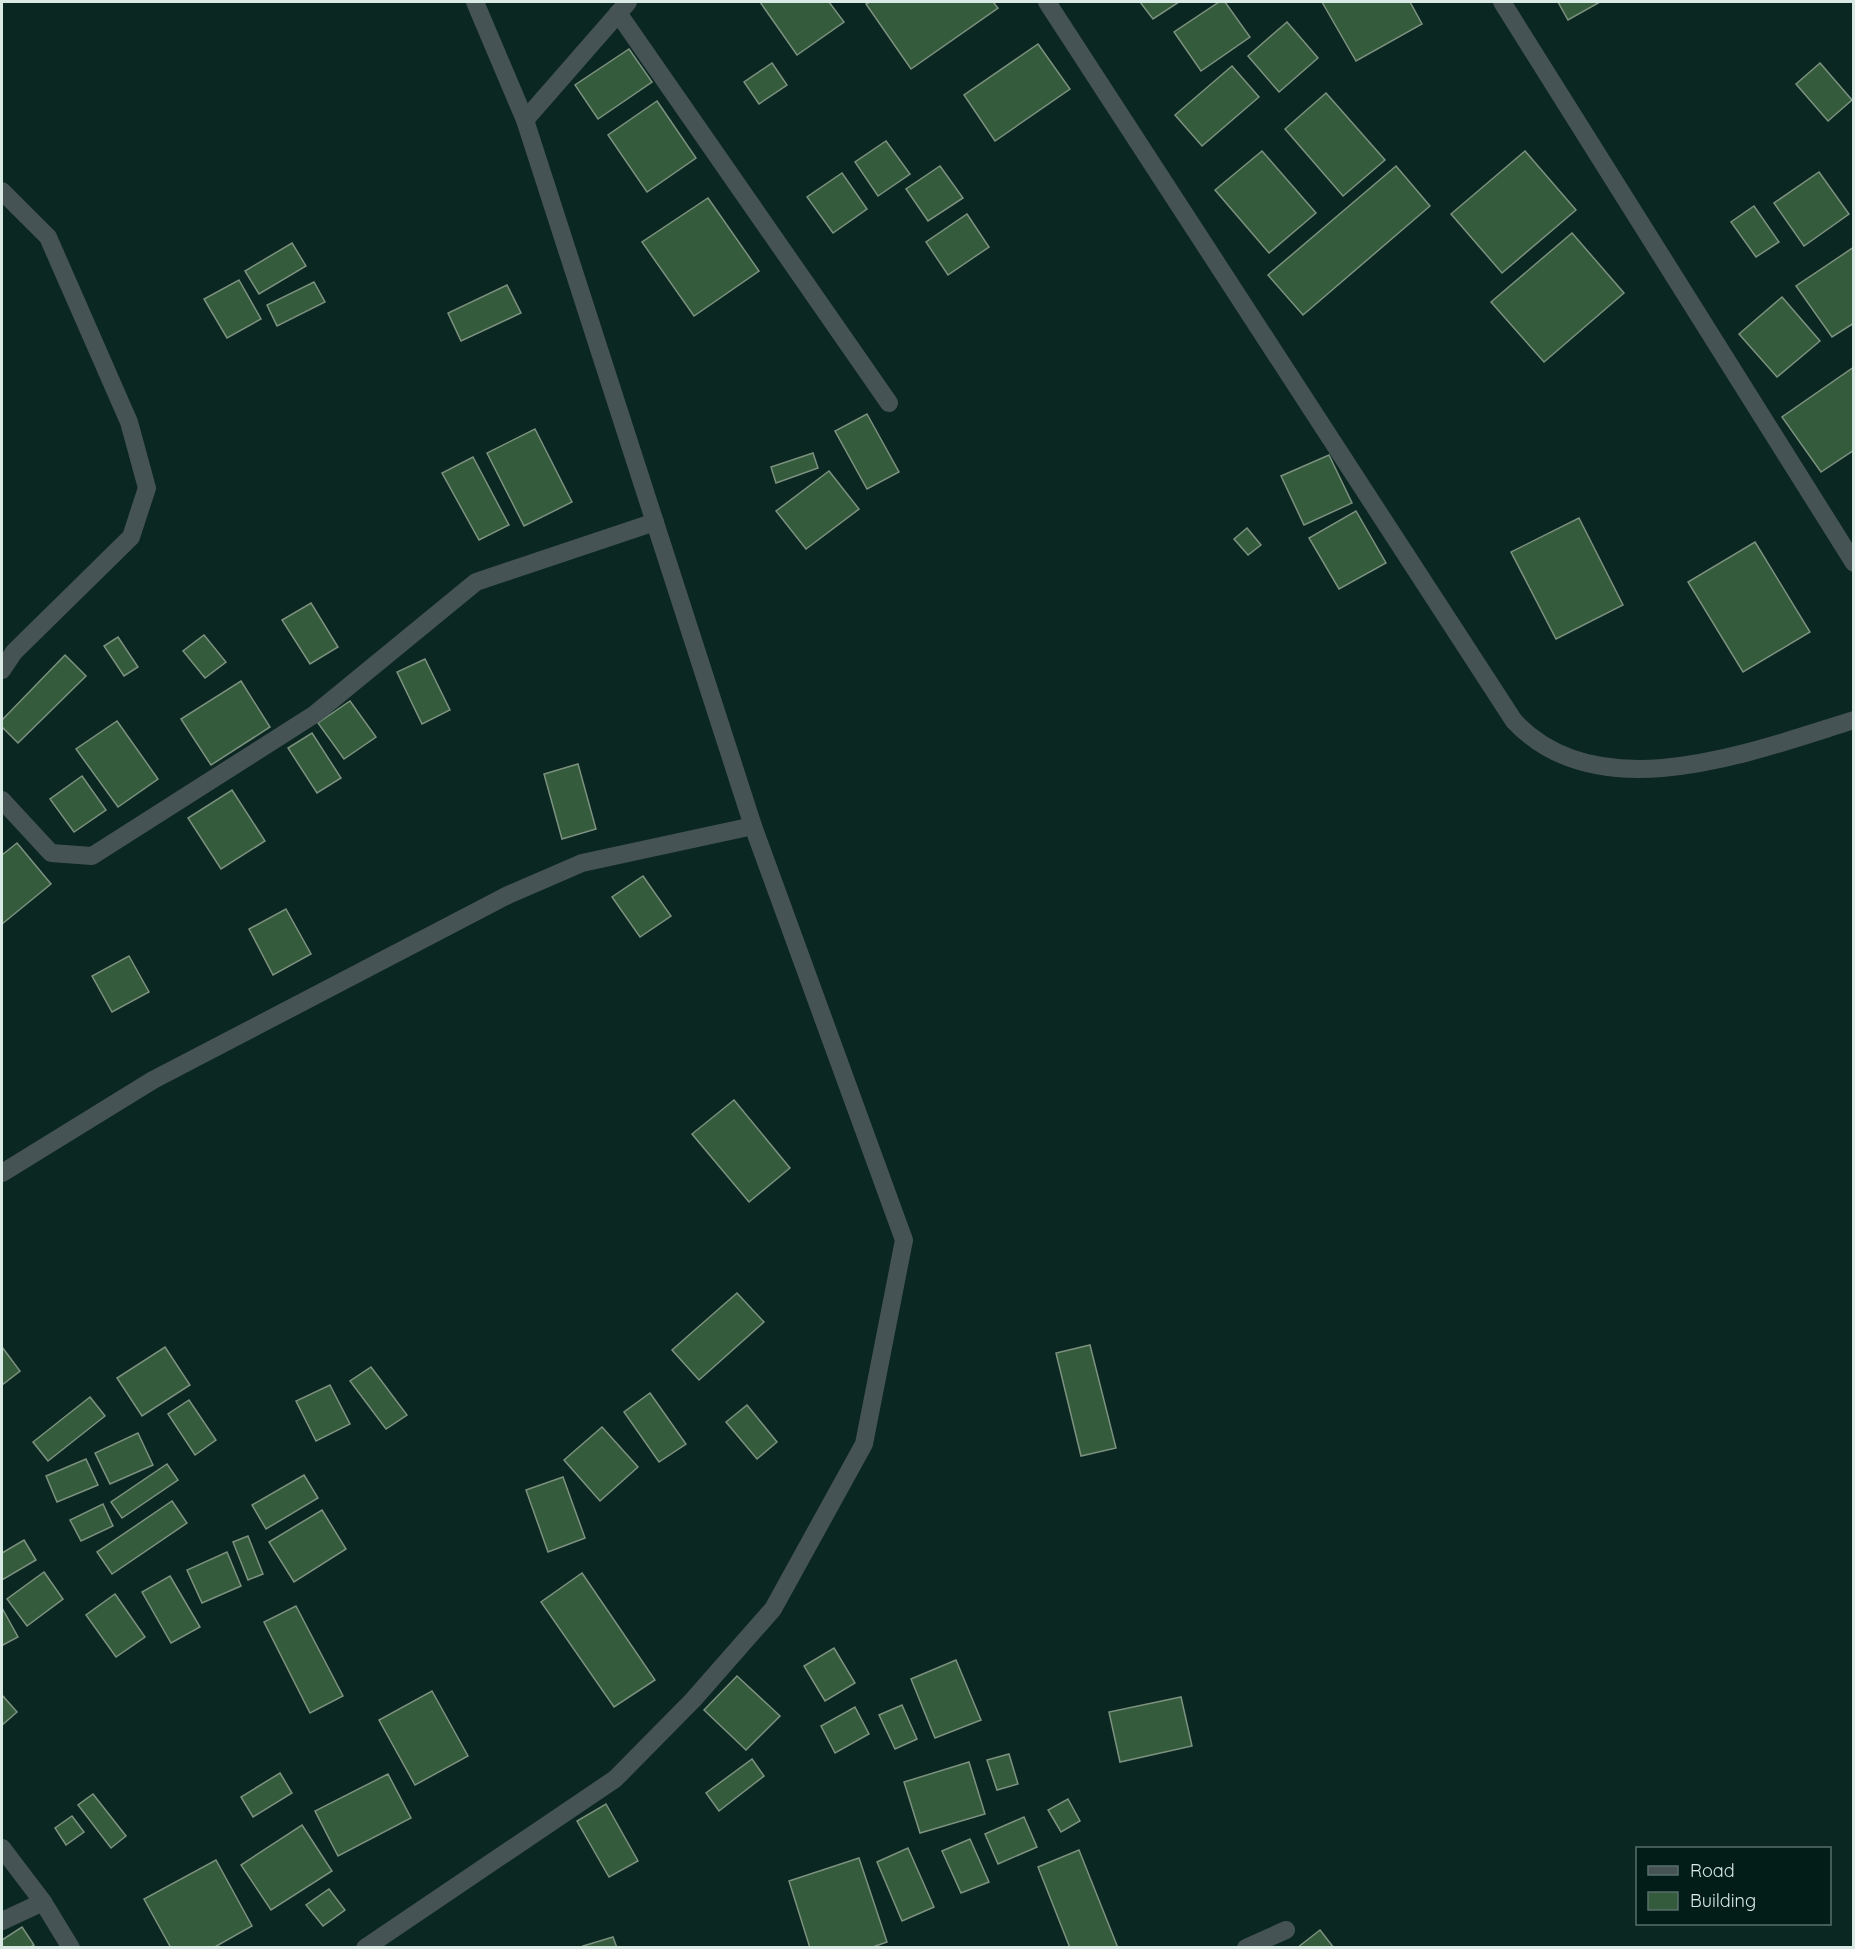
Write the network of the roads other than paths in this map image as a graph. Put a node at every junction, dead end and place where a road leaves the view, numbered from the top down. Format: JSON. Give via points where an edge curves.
{"nodes":[{"id":1,"x":475,"y":2,"type":"edge"},
{"id":2,"x":1047,"y":2,"type":"edge"},
{"id":3,"x":1502,"y":2,"type":"edge"},
{"id":4,"x":623,"y":7,"type":"edge"},
{"id":5,"x":525,"y":120,"type":"junction"},
{"id":6,"x":2,"y":191,"type":"edge"},
{"id":7,"x":889,"y":403,"type":"dead end"},
{"id":8,"x":655,"y":522,"type":"junction"},
{"id":9,"x":1854,"y":563,"type":"edge"},
{"id":10,"x":2,"y":670,"type":"edge"},
{"id":11,"x":1854,"y":720,"type":"edge"},
{"id":12,"x":2,"y":800,"type":"edge"},
{"id":13,"x":753,"y":826,"type":"junction"},
{"id":14,"x":2,"y":1173,"type":"edge"},
{"id":15,"x":2,"y":1848,"type":"edge"},
{"id":16,"x":43,"y":1902,"type":"junction"},
{"id":17,"x":2,"y":1921,"type":"edge"},
{"id":18,"x":1286,"y":1930,"type":"dead end"},
{"id":19,"x":71,"y":1947,"type":"edge"},
{"id":20,"x":365,"y":1947,"type":"edge"},
{"id":21,"x":1246,"y":1947,"type":"edge"}],
"edges":[{"from":1,"to":5,"type":"street"},
{"from":2,"to":11,"type":"street","via":[[1527,736],[1584,762],[1648,771],[1731,758]]},
{"from":3,"to":9,"type":"street"},
{"from":4,"to":5,"type":"street"},
{"from":4,"to":7,"type":"street"},
{"from":5,"to":8,"type":"street"},
{"from":6,"to":10,"type":"street","via":[[48,237],[129,422],[147,488],[131,537],[14,652]]},
{"from":8,"to":12,"type":"street","via":[[476,582],[315,714],[92,856],[51,853]]},
{"from":8,"to":13,"type":"street"},
{"from":13,"to":14,"type":"street","via":[[582,863],[508,895],[153,1080]]},
{"from":13,"to":20,"type":"street","via":[[904,1240],[864,1443],[773,1608],[693,1700],[615,1779]]},
{"from":15,"to":16,"type":"street"},
{"from":16,"to":17,"type":"street"},
{"from":16,"to":19,"type":"street"},
{"from":18,"to":21,"type":"street"}]}
